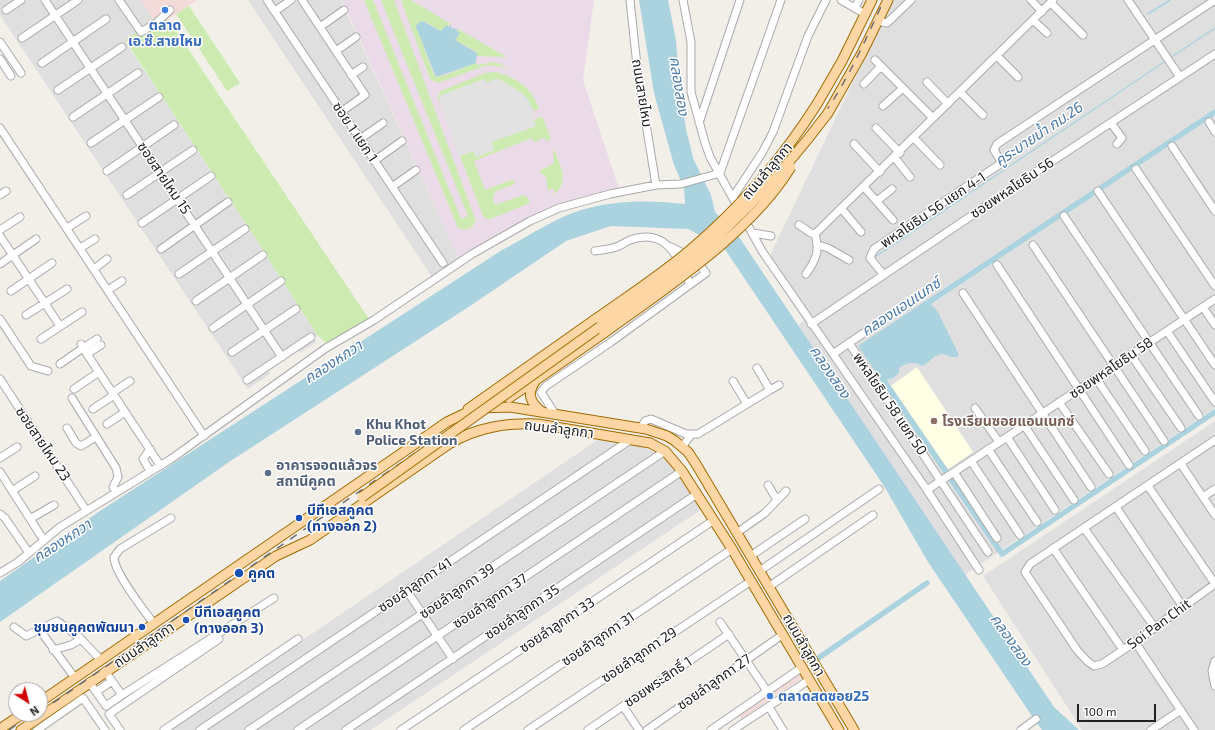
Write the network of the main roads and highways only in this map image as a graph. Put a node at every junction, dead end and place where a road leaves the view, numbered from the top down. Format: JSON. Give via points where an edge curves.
{"nodes":[{"id":1,"x":872,"y":0,"type":"edge"},
{"id":2,"x":888,"y":0,"type":"edge"},
{"id":3,"x":803,"y":146,"type":"junction"},
{"id":4,"x":536,"y":380,"type":"junction"},
{"id":5,"x":504,"y":384,"type":"junction"},
{"id":6,"x":542,"y":412,"type":"junction"},
{"id":7,"x":459,"y":416,"type":"junction"},
{"id":8,"x":276,"y":556,"type":"junction"},
{"id":9,"x":48,"y":697,"type":"edge"},
{"id":10,"x":10,"y":722,"type":"edge"},
{"id":11,"x":0,"y":729,"type":"edge"},
{"id":12,"x":21,"y":730,"type":"edge"},
{"id":13,"x":839,"y":730,"type":"edge"},
{"id":14,"x":854,"y":730,"type":"edge"}],
"edges":[{"from":1,"to":5,"type":"main road","name":"ถนนลำลูกกา","bridge":true,"via":[[842,62],[792,141],[767,173],[720,224],[670,267]]},
{"from":2,"to":3,"type":"main road","name":"ถนนลำลูกกา","bridge":true,"via":[[855,67],[828,113]]},
{"from":3,"to":4,"type":"main road","bridge":true,"via":[[782,181],[738,228],[689,271]]},
{"from":3,"to":8,"type":"main road","name":"ถนนลำลูกกา","bridge":true,"via":[[737,220],[676,272]]},
{"from":4,"to":5,"type":"main road","via":[[509,398],[502,393]]},
{"from":4,"to":6,"type":"main road","via":[[530,389],[531,398]]},
{"from":5,"to":7,"type":"main road","name":"ถนนลำลูกกา"},
{"from":6,"to":7,"type":"main road","name":"ถนนลำลูกกา","via":[[490,407]]},
{"from":6,"to":14,"type":"main road","name":"ถนนลำลูกกา","via":[[641,428],[667,436],[682,447],[696,464],[752,555]]},
{"from":7,"to":9,"type":"main road","name":"ถนนลำลูกกา"},
{"from":8,"to":12,"type":"main road","name":"ถนนลำลูกกา"},
{"from":8,"to":13,"type":"main road","name":"ถนนลำลูกกา","via":[[310,540],[448,444],[482,428],[505,424],[538,424],[650,443],[665,451],[682,471],[732,549]]},
{"from":10,"to":11,"type":"main road"}]}
